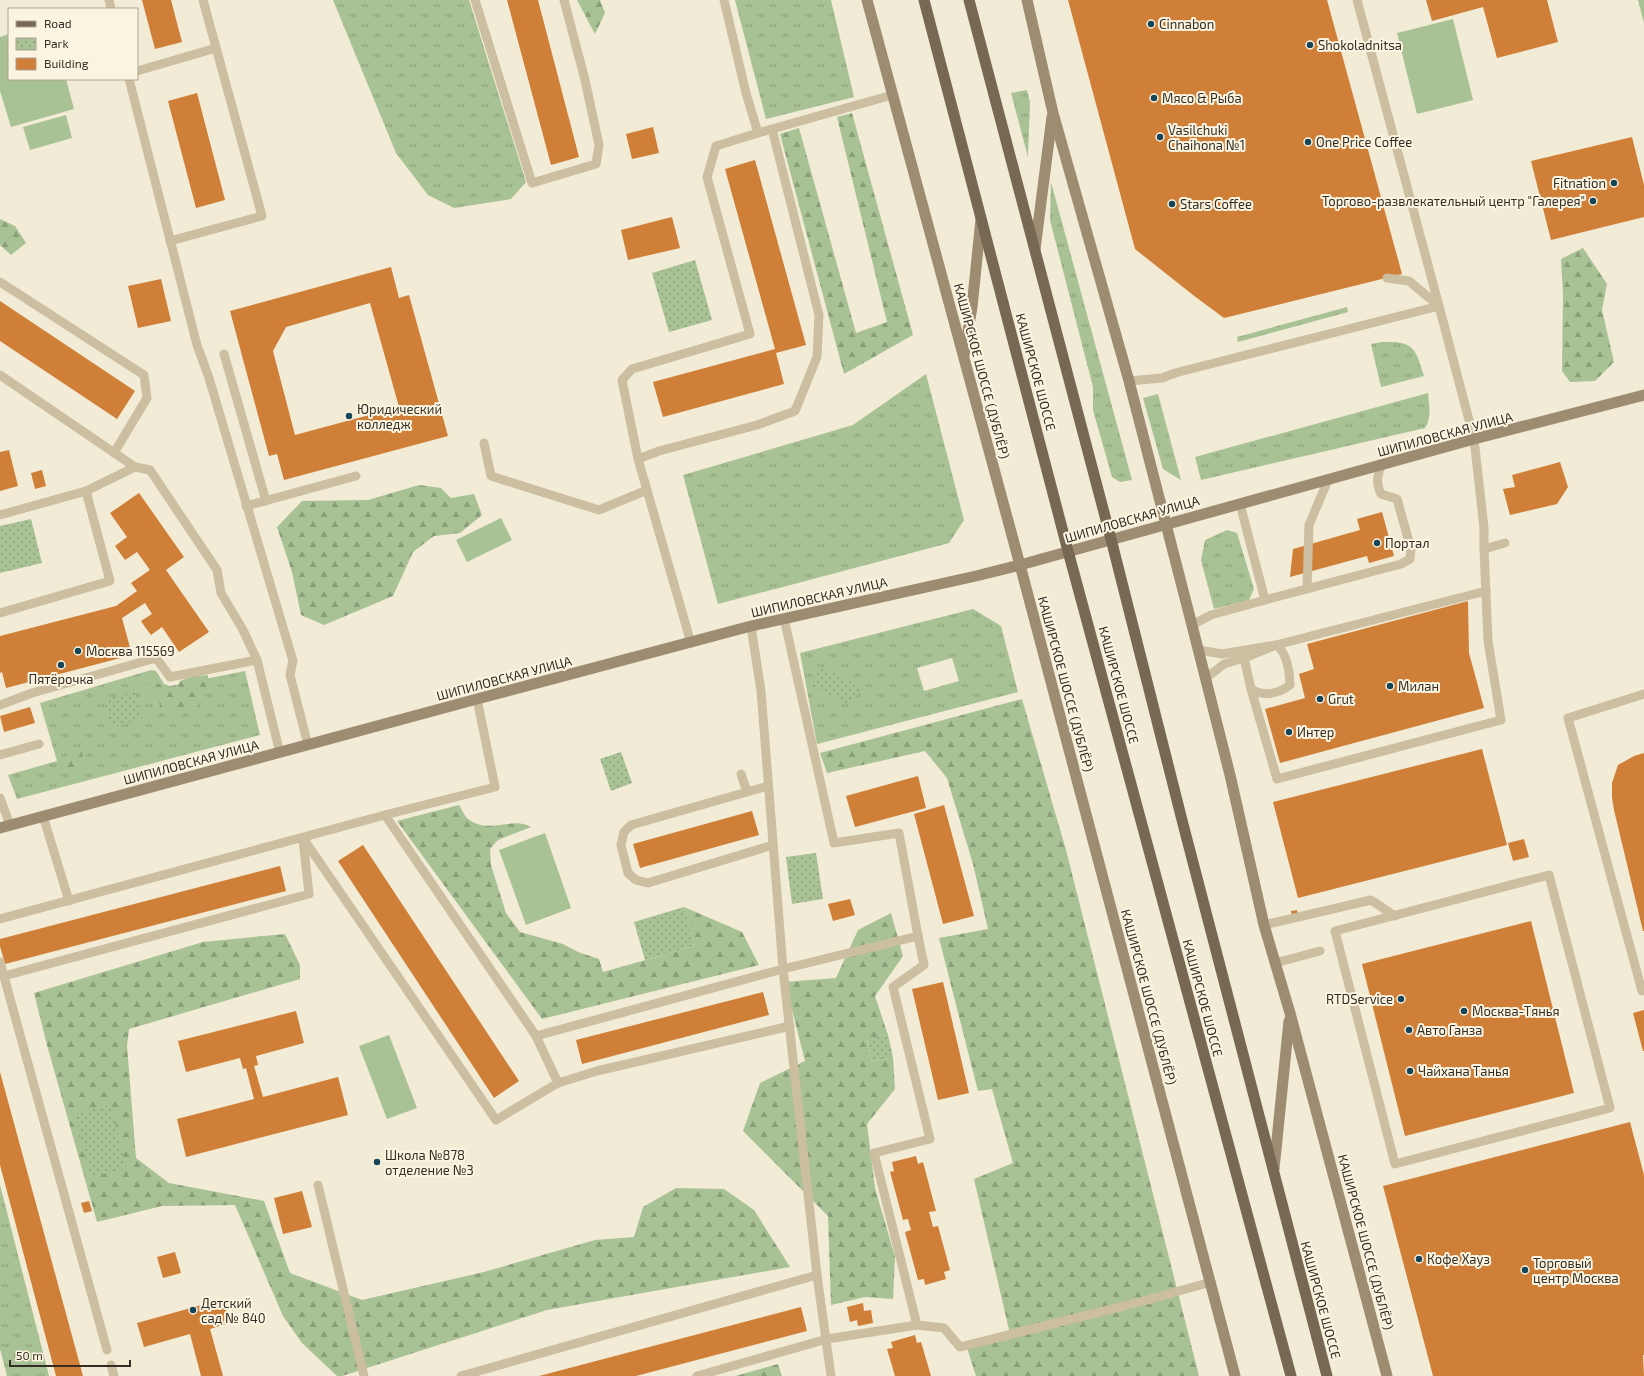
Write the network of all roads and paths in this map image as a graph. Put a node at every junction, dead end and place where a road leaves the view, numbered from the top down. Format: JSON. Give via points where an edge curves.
{"nodes":[{"id":1,"x":203,"y":0,"type":"edge"},
{"id":2,"x":475,"y":0,"type":"edge"},
{"id":3,"x":564,"y":0,"type":"edge"},
{"id":4,"x":724,"y":0,"type":"edge"},
{"id":5,"x":867,"y":0,"type":"edge"},
{"id":6,"x":924,"y":0,"type":"edge"},
{"id":7,"x":969,"y":0,"type":"edge"},
{"id":8,"x":1027,"y":0,"type":"edge"},
{"id":9,"x":1357,"y":0,"type":"edge"},
{"id":10,"x":216,"y":48,"type":"junction"},
{"id":11,"x":138,"y":71,"type":"edge"},
{"id":12,"x":129,"y":80,"type":"edge"},
{"id":13,"x":892,"y":95,"type":"junction"},
{"id":14,"x":1053,"y":113,"type":"junction"},
{"id":15,"x":772,"y":129,"type":"junction"},
{"id":16,"x":758,"y":133,"type":"junction"},
{"id":17,"x":981,"y":217,"type":"junction"},
{"id":18,"x":170,"y":241,"type":"junction"},
{"id":19,"x":1035,"y":250,"type":"junction"},
{"id":20,"x":1387,"y":278,"type":"dead end"},
{"id":21,"x":0,"y":282,"type":"edge"},
{"id":22,"x":1439,"y":306,"type":"junction"},
{"id":23,"x":224,"y":354,"type":"dead end"},
{"id":24,"x":964,"y":359,"type":"junction"},
{"id":25,"x":0,"y":375,"type":"edge"},
{"id":26,"x":1128,"y":381,"type":"junction"},
{"id":27,"x":1644,"y":395,"type":"edge"},
{"id":28,"x":1474,"y":439,"type":"junction"},
{"id":29,"x":484,"y":443,"type":"dead end"},
{"id":30,"x":114,"y":453,"type":"junction"},
{"id":31,"x":638,"y":459,"type":"junction"},
{"id":32,"x":1380,"y":466,"type":"junction"},
{"id":33,"x":135,"y":467,"type":"junction"},
{"id":34,"x":356,"y":476,"type":"dead end"},
{"id":35,"x":1328,"y":480,"type":"junction"},
{"id":36,"x":647,"y":490,"type":"junction"},
{"id":37,"x":86,"y":491,"type":"junction"},
{"id":38,"x":266,"y":501,"type":"junction"},
{"id":39,"x":1240,"y":504,"type":"junction"},
{"id":40,"x":246,"y":506,"type":"junction"},
{"id":41,"x":0,"y":515,"type":"edge"},
{"id":42,"x":1165,"y":524,"type":"junction"},
{"id":43,"x":1111,"y":539,"type":"junction"},
{"id":44,"x":1505,"y":543,"type":"dead end"},
{"id":45,"x":1484,"y":549,"type":"junction"},
{"id":46,"x":1068,"y":551,"type":"junction"},
{"id":47,"x":1020,"y":565,"type":"junction"},
{"id":48,"x":1306,"y":589,"type":"junction"},
{"id":49,"x":1486,"y":591,"type":"junction"},
{"id":50,"x":1265,"y":600,"type":"junction"},
{"id":51,"x":0,"y":613,"type":"edge"},
{"id":52,"x":784,"y":618,"type":"junction"},
{"id":53,"x":1192,"y":625,"type":"junction"},
{"id":54,"x":751,"y":626,"type":"junction"},
{"id":55,"x":691,"y":643,"type":"junction"},
{"id":56,"x":1276,"y":645,"type":"junction"},
{"id":57,"x":1199,"y":650,"type":"junction"},
{"id":58,"x":1244,"y":658,"type":"junction"},
{"id":59,"x":257,"y":660,"type":"junction"},
{"id":60,"x":1206,"y":678,"type":"junction"},
{"id":61,"x":1252,"y":689,"type":"junction"},
{"id":62,"x":1644,"y":694,"type":"edge"},
{"id":63,"x":477,"y":699,"type":"junction"},
{"id":64,"x":0,"y":705,"type":"edge"},
{"id":65,"x":39,"y":744,"type":"dead end"},
{"id":66,"x":308,"y":745,"type":"junction"},
{"id":67,"x":280,"y":753,"type":"junction"},
{"id":68,"x":0,"y":755,"type":"edge"},
{"id":69,"x":741,"y":774,"type":"dead end"},
{"id":70,"x":768,"y":786,"type":"junction"},
{"id":71,"x":746,"y":792,"type":"junction"},
{"id":72,"x":0,"y":798,"type":"edge"},
{"id":73,"x":385,"y":815,"type":"junction"},
{"id":74,"x":43,"y":816,"type":"junction"},
{"id":75,"x":5,"y":827,"type":"edge"},
{"id":76,"x":303,"y":838,"type":"junction"},
{"id":77,"x":773,"y":845,"type":"junction"},
{"id":78,"x":69,"y":901,"type":"junction"},
{"id":79,"x":1395,"y":916,"type":"junction"},
{"id":80,"x":0,"y":919,"type":"edge"},
{"id":81,"x":1264,"y":925,"type":"junction"},
{"id":82,"x":918,"y":936,"type":"junction"},
{"id":83,"x":1320,"y":951,"type":"dead end"},
{"id":84,"x":0,"y":962,"type":"edge"},
{"id":85,"x":1275,"y":963,"type":"junction"},
{"id":86,"x":783,"y":969,"type":"junction"},
{"id":87,"x":4,"y":976,"type":"junction"},
{"id":88,"x":1642,"y":991,"type":"dead end"},
{"id":89,"x":1290,"y":1014,"type":"junction"},
{"id":90,"x":790,"y":1026,"type":"junction"},
{"id":91,"x":536,"y":1036,"type":"junction"},
{"id":92,"x":558,"y":1083,"type":"junction"},
{"id":93,"x":1273,"y":1173,"type":"junction"},
{"id":94,"x":318,"y":1185,"type":"dead end"},
{"id":95,"x":817,"y":1275,"type":"junction"},
{"id":96,"x":1211,"y":1282,"type":"junction"},
{"id":97,"x":917,"y":1325,"type":"junction"},
{"id":98,"x":827,"y":1339,"type":"junction"},
{"id":99,"x":107,"y":1350,"type":"dead end"},
{"id":100,"x":111,"y":1365,"type":"dead end"},
{"id":101,"x":114,"y":1376,"type":"edge"},
{"id":102,"x":364,"y":1376,"type":"edge"},
{"id":103,"x":460,"y":1376,"type":"edge"},
{"id":104,"x":697,"y":1376,"type":"edge"},
{"id":105,"x":832,"y":1376,"type":"edge"},
{"id":106,"x":1235,"y":1376,"type":"edge"},
{"id":107,"x":1291,"y":1376,"type":"edge"},
{"id":108,"x":1327,"y":1376,"type":"edge"},
{"id":109,"x":1387,"y":1376,"type":"edge"}],
"edges":[{"from":1,"to":10,"type":"lane"},
{"from":2,"to":3,"type":"lane","via":[[532,183],[596,164],[599,145]]},
{"from":4,"to":16,"type":"lane"},
{"from":5,"to":13,"type":"main road","name":"КАШИРСКОЕ ШОССЕ (ДУБЛЁР)"},
{"from":6,"to":17,"type":"main road","name":"КАШИРСКОЕ ШОССЕ"},
{"from":7,"to":19,"type":"main road","name":"КАШИРСКОЕ ШОССЕ"},
{"from":8,"to":14,"type":"main road","name":"КАШИРСКОЕ ШОССЕ (ДУБЛЁР)"},
{"from":9,"to":22,"type":"lane"},
{"from":10,"to":11,"type":"lane"},
{"from":10,"to":18,"type":"lane","via":[[262,216]]},
{"from":12,"to":18,"type":"lane"},
{"from":13,"to":15,"type":"lane"},
{"from":13,"to":24,"type":"main road","name":"КАШИРСКОЕ ШОССЕ (ДУБЛЁР)"},
{"from":14,"to":19,"type":"main road"},
{"from":14,"to":26,"type":"main road","name":"КАШИРСКОЕ ШОССЕ (ДУБЛЁР)"},
{"from":15,"to":16,"type":"lane"},
{"from":15,"to":31,"type":"lane","via":[[819,314],[817,357],[795,411],[757,425]]},
{"from":16,"to":31,"type":"lane","via":[[716,146],[707,177],[750,334],[632,369],[622,380]]},
{"from":17,"to":24,"type":"main road"},
{"from":17,"to":46,"type":"main road","name":"КАШИРСКОЕ ШОССЕ"},
{"from":18,"to":40,"type":"lane","via":[[197,346],[209,378]]},
{"from":19,"to":43,"type":"main road","name":"КАШИРСКОЕ ШОССЕ"},
{"from":20,"to":22,"type":"lane","via":[[1409,281]]},
{"from":21,"to":30,"type":"lane","via":[[144,375],[147,398]]},
{"from":22,"to":26,"type":"lane","via":[[1162,378]]},
{"from":22,"to":28,"type":"lane"},
{"from":23,"to":38,"type":"lane"},
{"from":24,"to":47,"type":"main road","name":"КАШИРСКОЕ ШОССЕ (ДУБЛЁР)"},
{"from":25,"to":30,"type":"lane"},
{"from":26,"to":42,"type":"main road","name":"КАШИРСКОЕ ШОССЕ (ДУБЛЁР)"},
{"from":27,"to":28,"type":"main road","name":"ШИПИЛОВСКАЯ УЛИЦА"},
{"from":28,"to":32,"type":"main road","name":"ШИПИЛОВСКАЯ УЛИЦА"},
{"from":28,"to":45,"type":"lane"},
{"from":29,"to":36,"type":"lane","via":[[491,476],[599,510]]},
{"from":30,"to":33,"type":"lane"},
{"from":31,"to":36,"type":"lane"},
{"from":32,"to":35,"type":"main road","name":"ШИПИЛОВСКАЯ УЛИЦА"},
{"from":32,"to":48,"type":"lane","via":[[1377,484],[1380,494],[1397,500],[1411,549],[1410,559],[1401,564]]},
{"from":33,"to":37,"type":"lane"},
{"from":33,"to":59,"type":"lane","via":[[150,470],[217,570],[221,593]]},
{"from":34,"to":38,"type":"lane"},
{"from":35,"to":39,"type":"main road","name":"ШИПИЛОВСКАЯ УЛИЦА"},
{"from":35,"to":48,"type":"lane","via":[[1309,525]]},
{"from":36,"to":55,"type":"lane"},
{"from":37,"to":41,"type":"lane"},
{"from":37,"to":51,"type":"lane","via":[[110,581]]},
{"from":38,"to":40,"type":"lane"},
{"from":39,"to":42,"type":"main road","name":"ШИПИЛОВСКАЯ УЛИЦА"},
{"from":39,"to":50,"type":"lane"},
{"from":40,"to":66,"type":"lane","via":[[293,661],[290,675]]},
{"from":42,"to":43,"type":"main road","name":"ШИПИЛОВСКАЯ УЛИЦА"},
{"from":42,"to":53,"type":"main road","name":"КАШИРСКОЕ ШОССЕ (ДУБЛЁР)"},
{"from":43,"to":46,"type":"main road","name":"ШИПИЛОВСКАЯ УЛИЦА"},
{"from":43,"to":93,"type":"main road","name":"КАШИРСКОЕ ШОССЕ"},
{"from":44,"to":45,"type":"lane"},
{"from":45,"to":49,"type":"lane"},
{"from":46,"to":47,"type":"main road","name":"ШИПИЛОВСКАЯ УЛИЦА"},
{"from":46,"to":107,"type":"main road","name":"КАШИРСКОЕ ШОССЕ"},
{"from":47,"to":52,"type":"main road","name":"ШИПИЛОВСКАЯ УЛИЦА"},
{"from":47,"to":96,"type":"main road","name":"КАШИРСКОЕ ШОССЕ (ДУБЛЁР)"},
{"from":48,"to":50,"type":"lane"},
{"from":49,"to":56,"type":"lane"},
{"from":49,"to":61,"type":"lane","via":[[1491,662],[1501,720],[1277,779]]},
{"from":50,"to":53,"type":"lane","via":[[1211,615]]},
{"from":52,"to":54,"type":"main road","name":"ШИПИЛОВСКАЯ УЛИЦА"},
{"from":52,"to":82,"type":"lane","via":[[834,843],[899,833]]},
{"from":53,"to":57,"type":"main road","name":"КАШИРСКОЕ ШОССЕ (ДУБЛЁР)"},
{"from":54,"to":55,"type":"main road","name":"ШИПИЛОВСКАЯ УЛИЦА"},
{"from":54,"to":70,"type":"lane","via":[[761,692]]},
{"from":55,"to":63,"type":"main road","name":"ШИПИЛОВСКАЯ УЛИЦА"},
{"from":56,"to":57,"type":"lane","via":[[1222,654]]},
{"from":56,"to":58,"type":"lane"},
{"from":56,"to":61,"type":"lane","via":[[1284,654],[1290,685],[1284,690],[1269,694],[1259,694]]},
{"from":57,"to":60,"type":"main road","name":"КАШИРСКОЕ ШОССЕ (ДУБЛЁР)"},
{"from":58,"to":60,"type":"lane","via":[[1224,664]]},
{"from":58,"to":61,"type":"lane"},
{"from":59,"to":64,"type":"lane","via":[[170,677],[156,658],[32,693]]},
{"from":59,"to":67,"type":"lane"},
{"from":60,"to":81,"type":"main road","name":"КАШИРСКОЕ ШОССЕ (ДУБЛЁР)"},
{"from":62,"to":88,"type":"lane","via":[[1568,718]]},
{"from":63,"to":66,"type":"main road","name":"ШИПИЛОВСКАЯ УЛИЦА"},
{"from":63,"to":73,"type":"lane","via":[[495,787]]},
{"from":65,"to":68,"type":"lane"},
{"from":66,"to":67,"type":"main road","name":"ШИПИЛОВСКАЯ УЛИЦА"},
{"from":67,"to":74,"type":"main road","name":"ШИПИЛОВСКАЯ УЛИЦА"},
{"from":69,"to":71,"type":"lane"},
{"from":70,"to":71,"type":"lane"},
{"from":70,"to":77,"type":"lane"},
{"from":71,"to":77,"type":"lane","via":[[632,825],[624,832],[621,845],[628,873],[636,880],[648,883]]},
{"from":72,"to":75,"type":"lane"},
{"from":73,"to":76,"type":"lane"},
{"from":73,"to":91,"type":"lane"},
{"from":74,"to":75,"type":"main road","name":"ШИПИЛОВСКАЯ УЛИЦА"},
{"from":74,"to":78,"type":"lane"},
{"from":76,"to":78,"type":"lane"},
{"from":76,"to":87,"type":"lane","via":[[309,894]]},
{"from":76,"to":92,"type":"lane","via":[[496,1120]]},
{"from":77,"to":86,"type":"lane"},
{"from":78,"to":80,"type":"lane"},
{"from":79,"to":79,"type":"lane","via":[[1335,931],[1395,1164],[1610,1108],[1549,875]]},
{"from":79,"to":81,"type":"lane","via":[[1371,900]]},
{"from":81,"to":85,"type":"main road","name":"КАШИРСКОЕ ШОССЕ (ДУБЛЁР)"},
{"from":82,"to":86,"type":"lane"},
{"from":82,"to":97,"type":"lane","via":[[924,965],[893,987],[930,1139],[874,1153]]},
{"from":83,"to":85,"type":"lane"},
{"from":84,"to":87,"type":"lane"},
{"from":85,"to":89,"type":"main road","name":"КАШИРСКОЕ ШОССЕ (ДУБЛЁР)"},
{"from":86,"to":90,"type":"lane"},
{"from":86,"to":91,"type":"lane"},
{"from":87,"to":99,"type":"lane"},
{"from":89,"to":93,"type":"main road"},
{"from":89,"to":109,"type":"main road","name":"КАШИРСКОЕ ШОССЕ (ДУБЛЁР)"},
{"from":90,"to":92,"type":"lane","via":[[597,1071]]},
{"from":90,"to":95,"type":"lane"},
{"from":91,"to":92,"type":"lane"},
{"from":93,"to":108,"type":"main road","name":"КАШИРСКОЕ ШОССЕ"},
{"from":94,"to":102,"type":"lane"},
{"from":95,"to":98,"type":"lane"},
{"from":95,"to":103,"type":"lane"},
{"from":96,"to":97,"type":"lane","via":[[960,1347],[944,1328]]},
{"from":96,"to":106,"type":"main road","name":"КАШИРСКОЕ ШОССЕ (ДУБЛЁР)"},
{"from":97,"to":98,"type":"lane"},
{"from":98,"to":104,"type":"lane"},
{"from":98,"to":105,"type":"lane"},
{"from":100,"to":101,"type":"lane"}]}
